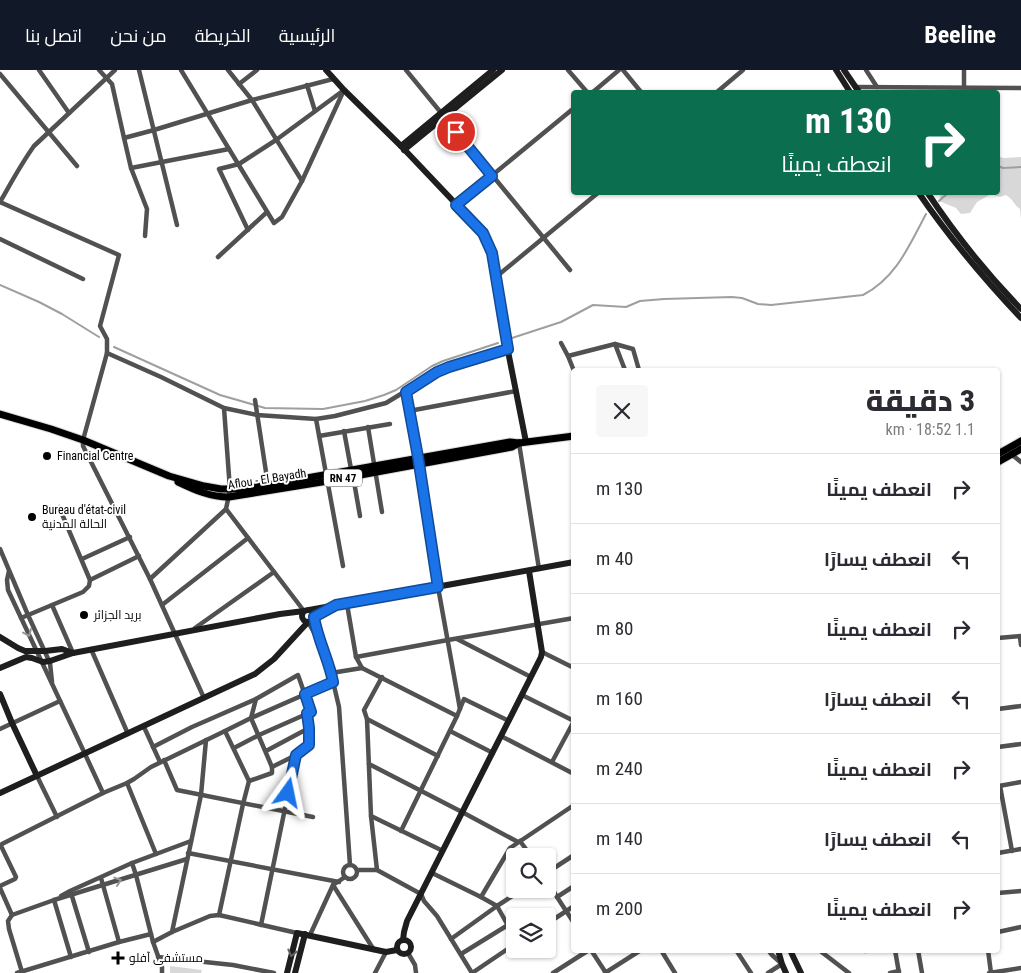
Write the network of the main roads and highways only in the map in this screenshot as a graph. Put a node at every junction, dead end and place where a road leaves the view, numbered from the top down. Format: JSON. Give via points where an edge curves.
{"nodes":[{"id":1,"x":0,"y":414,"type":"edge"},
{"id":2,"x":571,"y":436,"type":"edge"},
{"id":3,"x":1021,"y":441,"type":"edge"},
{"id":4,"x":1021,"y":449,"type":"edge"},
{"id":5,"x":1000,"y":453,"type":"edge"},
{"id":6,"x":1000,"y":461,"type":"edge"},
{"id":7,"x":327,"y":477,"type":"junction"},
{"id":8,"x":229,"y":494,"type":"junction"}],
"edges":[{"from":1,"to":8,"type":"main road","name":"Aflou - El Bayadh","number":"RN 47","via":[[52,429],[170,476]]},
{"from":2,"to":7,"type":"main road","name":"Aflou - El Bayadh","number":"RN 47","via":[[510,442]]},
{"from":3,"to":5,"type":"main road"},
{"from":4,"to":6,"type":"main road"},
{"from":7,"to":8,"type":"main road","name":"Aflou - El Bayadh","number":"RN 47"},
{"from":7,"to":8,"type":"main road","name":"Aflou - El Bayadh","number":"RN 47"}]}
